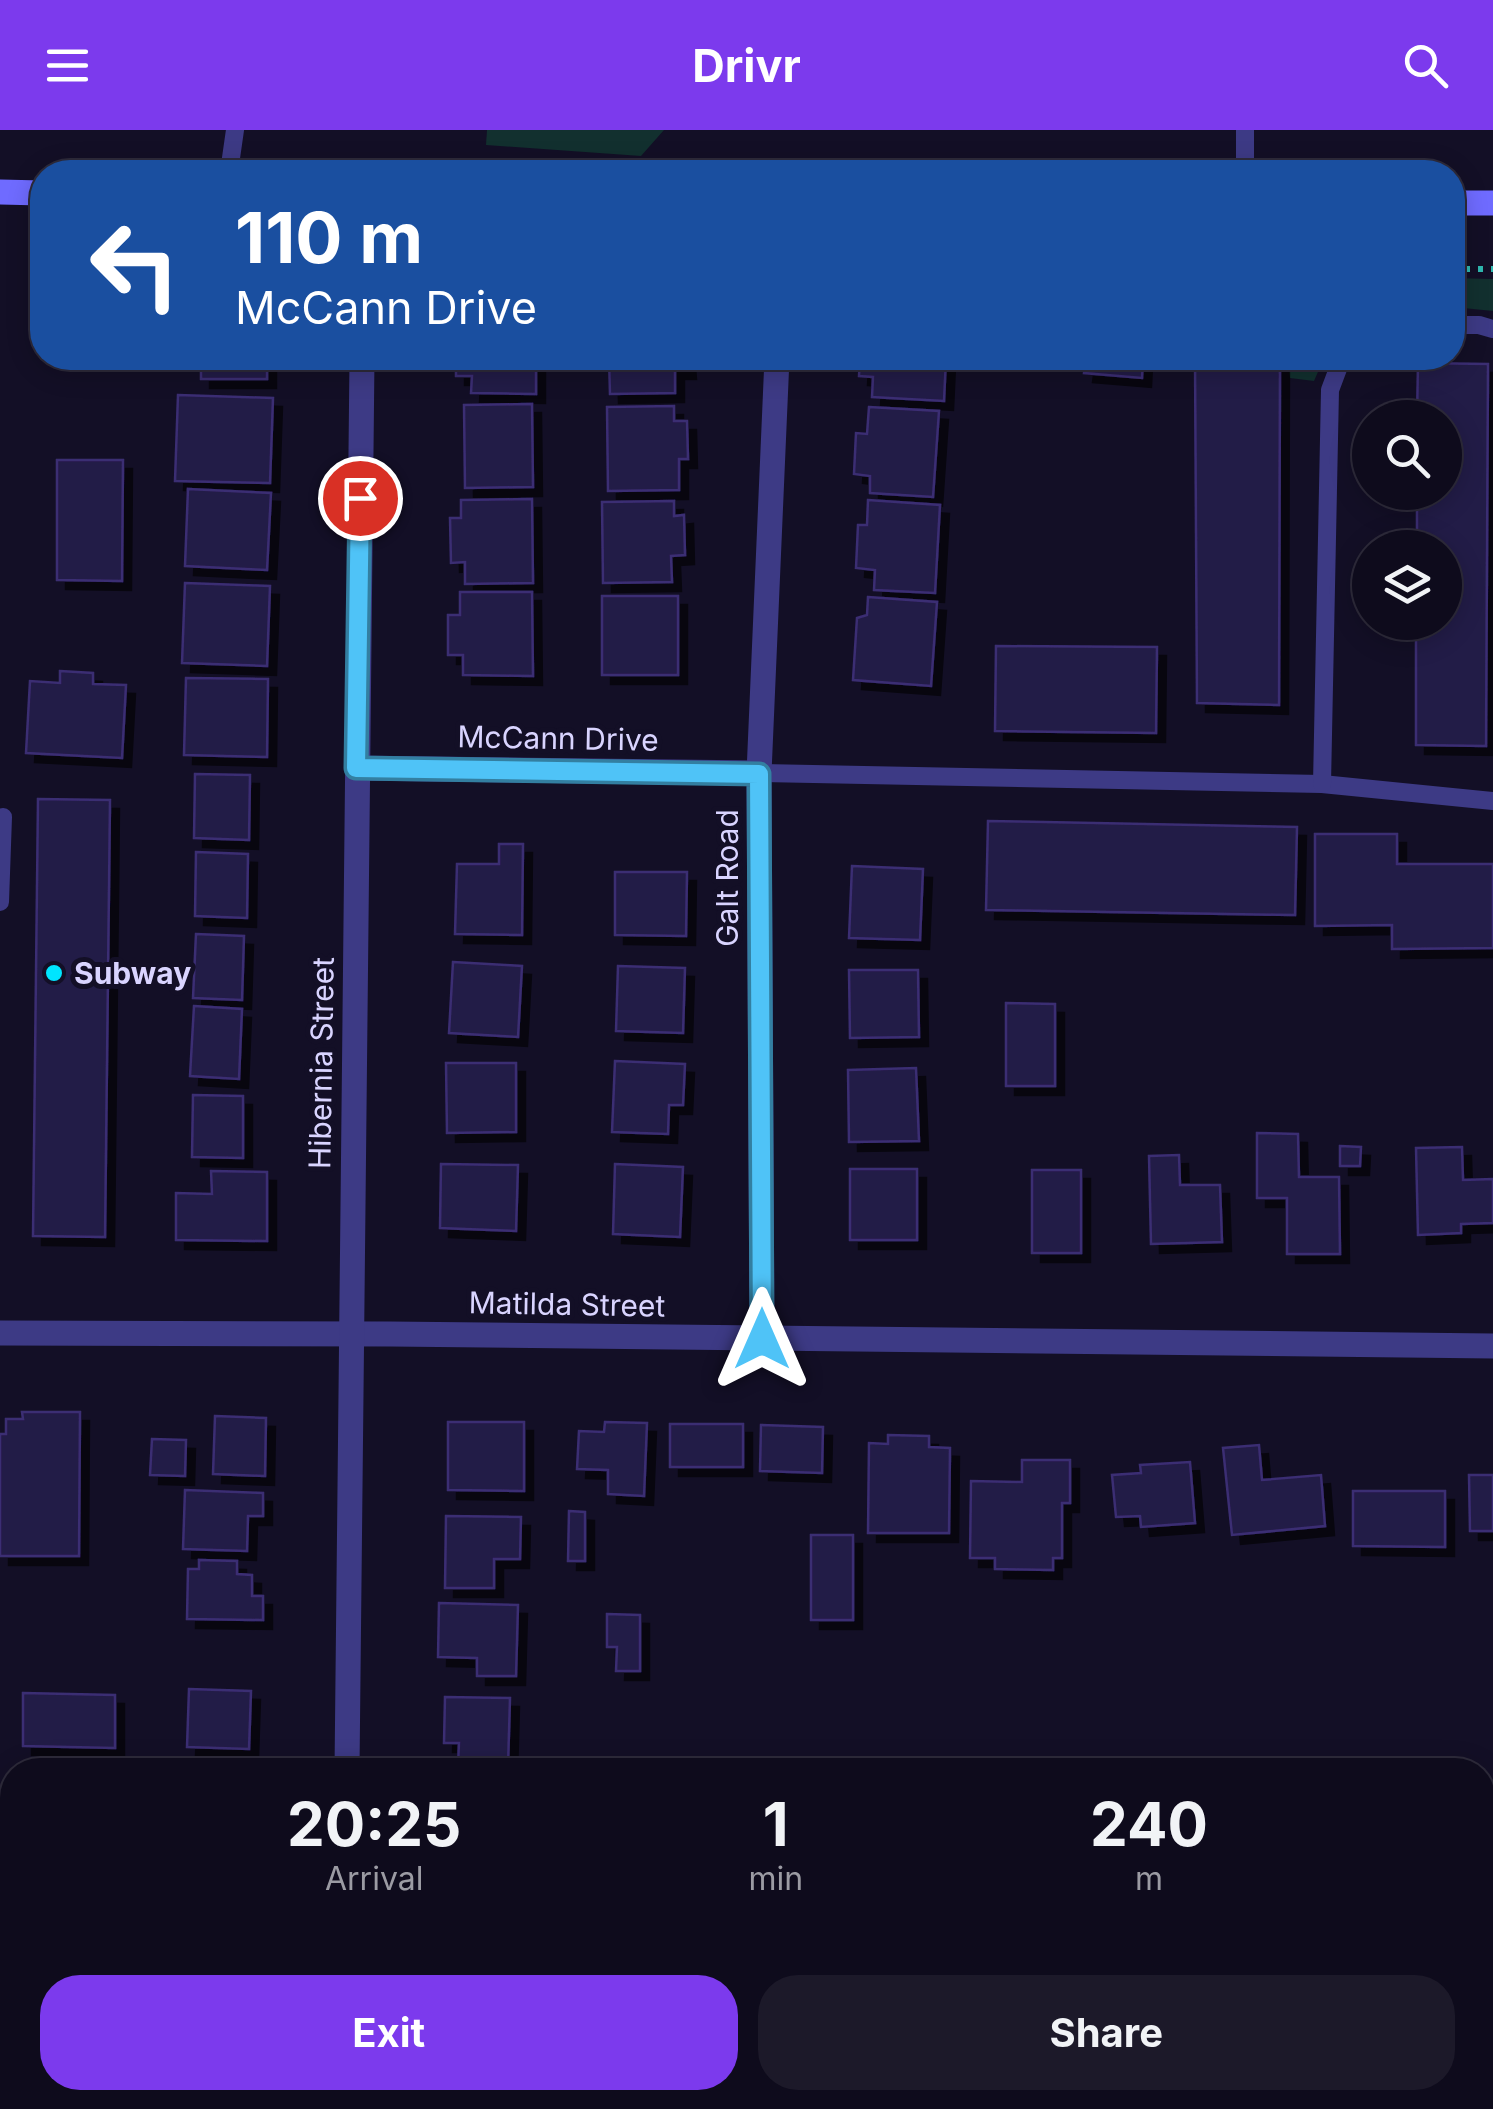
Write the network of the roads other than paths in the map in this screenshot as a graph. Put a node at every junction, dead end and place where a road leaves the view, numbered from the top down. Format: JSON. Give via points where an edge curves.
{"nodes":[{"id":1,"x":235,"y":130,"type":"edge"},
{"id":2,"x":1245,"y":130,"type":"edge"},
{"id":3,"x":230,"y":160,"type":"edge"},
{"id":4,"x":1245,"y":160,"type":"edge"},
{"id":5,"x":0,"y":192,"type":"edge"},
{"id":6,"x":30,"y":192,"type":"edge"},
{"id":7,"x":1493,"y":203,"type":"edge"},
{"id":8,"x":1465,"y":204,"type":"edge"},
{"id":9,"x":1465,"y":326,"type":"edge"},
{"id":10,"x":1493,"y":329,"type":"edge"},
{"id":11,"x":362,"y":370,"type":"edge"},
{"id":12,"x":776,"y":370,"type":"edge"},
{"id":13,"x":1338,"y":370,"type":"edge"},
{"id":14,"x":356,"y":768,"type":"junction"},
{"id":15,"x":759,"y":774,"type":"junction"},
{"id":16,"x":1322,"y":784,"type":"junction"},
{"id":17,"x":1493,"y":800,"type":"edge"},
{"id":18,"x":3,"y":817,"type":"dead end"},
{"id":19,"x":0,"y":902,"type":"edge"},
{"id":20,"x":0,"y":1333,"type":"edge"},
{"id":21,"x":350,"y":1335,"type":"junction"},
{"id":22,"x":762,"y":1339,"type":"junction"},
{"id":23,"x":1493,"y":1346,"type":"edge"},
{"id":24,"x":347,"y":1758,"type":"edge"}],
"edges":[{"from":1,"to":3,"type":"lane"},
{"from":2,"to":4,"type":"lane"},
{"from":5,"to":6,"type":"main road"},
{"from":7,"to":8,"type":"main road"},
{"from":9,"to":10,"type":"lane"},
{"from":11,"to":14,"type":"street","name":"Hibernia Street"},
{"from":12,"to":15,"type":"street","name":"Galt Road"},
{"from":13,"to":16,"type":"lane","via":[[1330,390]]},
{"from":14,"to":15,"type":"street","name":"McCann Drive"},
{"from":14,"to":21,"type":"street","name":"Hibernia Street"},
{"from":15,"to":16,"type":"lane"},
{"from":15,"to":22,"type":"street","name":"Galt Road"},
{"from":16,"to":17,"type":"lane"},
{"from":18,"to":19,"type":"lane"},
{"from":20,"to":21,"type":"street","name":"Matilda Street"},
{"from":21,"to":22,"type":"street","name":"Matilda Street"},
{"from":21,"to":24,"type":"street","name":"Hibernia Street"},
{"from":22,"to":23,"type":"street","name":"Matilda Street"}]}
